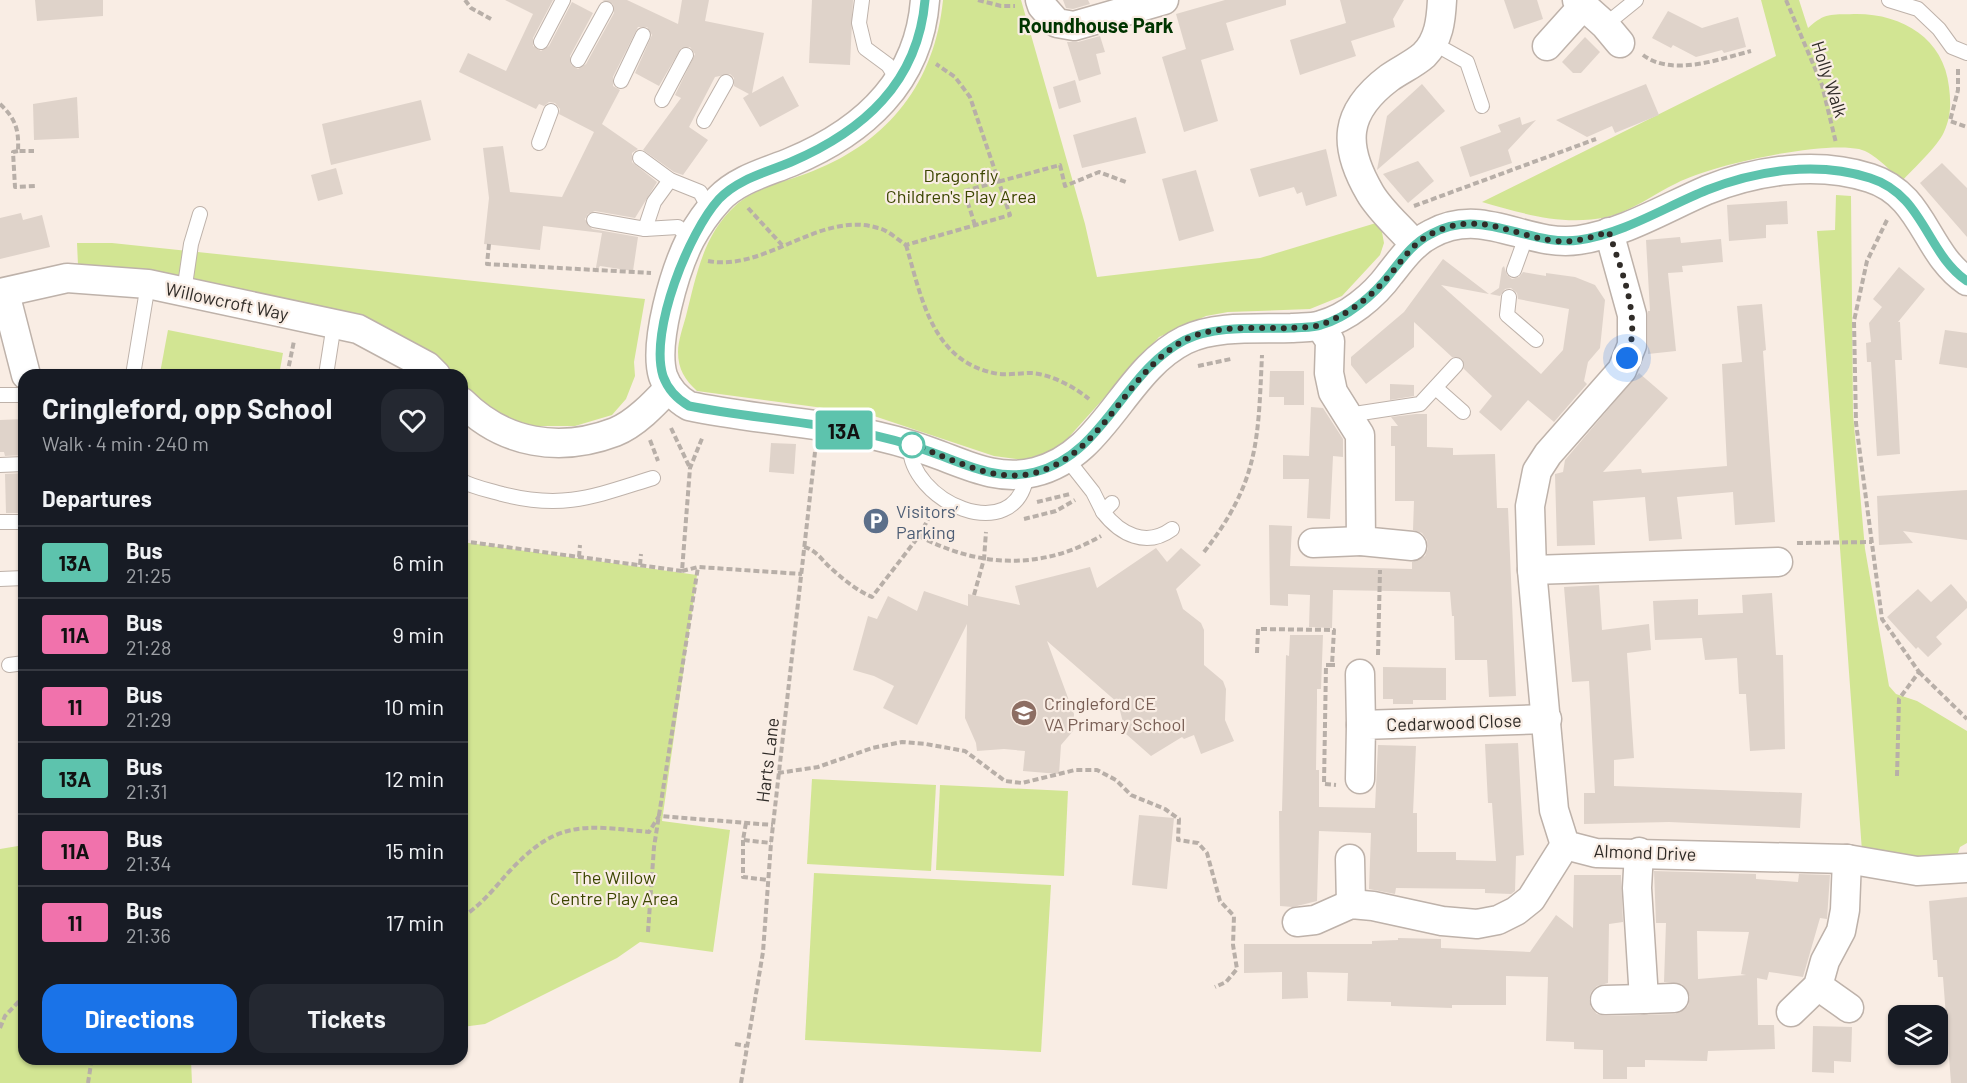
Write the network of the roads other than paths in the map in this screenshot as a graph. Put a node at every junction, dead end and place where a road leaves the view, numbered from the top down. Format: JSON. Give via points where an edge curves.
{"nodes":[{"id":1,"x":563,"y":0,"type":"edge"},
{"id":2,"x":862,"y":0,"type":"edge"},
{"id":3,"x":925,"y":0,"type":"edge"},
{"id":4,"x":1164,"y":0,"type":"edge"},
{"id":5,"x":1442,"y":0,"type":"edge"},
{"id":6,"x":1636,"y":0,"type":"edge"},
{"id":7,"x":1888,"y":0,"type":"edge"},
{"id":8,"x":1041,"y":3,"type":"edge"},
{"id":9,"x":1580,"y":3,"type":"edge"},
{"id":10,"x":606,"y":9,"type":"dead end"},
{"id":11,"x":1612,"y":34,"type":"joint"},
{"id":12,"x":643,"y":35,"type":"dead end"},
{"id":13,"x":541,"y":42,"type":"dead end"},
{"id":14,"x":1433,"y":43,"type":"junction"},
{"id":15,"x":1546,"y":46,"type":"dead end"},
{"id":16,"x":1967,"y":52,"type":"edge"},
{"id":17,"x":686,"y":55,"type":"dead end"},
{"id":18,"x":578,"y":60,"type":"dead end"},
{"id":19,"x":621,"y":81,"type":"dead end"},
{"id":20,"x":898,"y":81,"type":"junction"},
{"id":21,"x":726,"y":82,"type":"dead end"},
{"id":22,"x":662,"y":100,"type":"dead end"},
{"id":23,"x":1482,"y":106,"type":"dead end"},
{"id":24,"x":551,"y":111,"type":"dead end"},
{"id":25,"x":704,"y":121,"type":"dead end"},
{"id":26,"x":539,"y":143,"type":"dead end"},
{"id":27,"x":640,"y":158,"type":"dead end"},
{"id":28,"x":670,"y":180,"type":"junction"},
{"id":29,"x":710,"y":210,"type":"junction"},
{"id":30,"x":200,"y":214,"type":"dead end"},
{"id":31,"x":594,"y":220,"type":"dead end"},
{"id":32,"x":645,"y":229,"type":"junction"},
{"id":33,"x":1609,"y":232,"type":"junction"},
{"id":34,"x":1523,"y":233,"type":"junction"},
{"id":35,"x":1415,"y":245,"type":"junction"},
{"id":36,"x":687,"y":247,"type":"junction"},
{"id":37,"x":1514,"y":270,"type":"dead end"},
{"id":38,"x":1967,"y":281,"type":"edge"},
{"id":39,"x":148,"y":284,"type":"junction"},
{"id":40,"x":184,"y":292,"type":"junction"},
{"id":41,"x":3,"y":293,"type":"edge"},
{"id":42,"x":1509,"y":297,"type":"dead end"},
{"id":43,"x":1320,"y":326,"type":"junction"},
{"id":44,"x":333,"y":335,"type":"junction"},
{"id":45,"x":1536,"y":340,"type":"dead end"},
{"id":46,"x":1456,"y":365,"type":"dead end"},
{"id":47,"x":24,"y":369,"type":"edge"},
{"id":48,"x":134,"y":369,"type":"edge"},
{"id":49,"x":327,"y":369,"type":"edge"},
{"id":50,"x":430,"y":369,"type":"edge"},
{"id":51,"x":669,"y":388,"type":"junction"},
{"id":52,"x":1437,"y":389,"type":"junction"},
{"id":53,"x":0,"y":395,"type":"edge"},
{"id":54,"x":18,"y":395,"type":"edge"},
{"id":55,"x":468,"y":407,"type":"edge"},
{"id":56,"x":1463,"y":412,"type":"dead end"},
{"id":57,"x":1348,"y":415,"type":"junction"},
{"id":58,"x":910,"y":444,"type":"junction"},
{"id":59,"x":1067,"y":459,"type":"junction"},
{"id":60,"x":18,"y":464,"type":"edge"},
{"id":61,"x":0,"y":465,"type":"edge"},
{"id":62,"x":1028,"y":474,"type":"junction"},
{"id":63,"x":653,"y":478,"type":"road end"},
{"id":64,"x":468,"y":483,"type":"edge"},
{"id":65,"x":0,"y":522,"type":"edge"},
{"id":66,"x":18,"y":522,"type":"edge"},
{"id":67,"x":1172,"y":529,"type":"dead end"},
{"id":68,"x":1371,"y":542,"type":"junction"},
{"id":69,"x":1313,"y":543,"type":"dead end"},
{"id":70,"x":1412,"y":546,"type":"dead end"},
{"id":71,"x":1783,"y":552,"type":"road end"},
{"id":72,"x":1532,"y":570,"type":"junction"},
{"id":73,"x":18,"y":578,"type":"edge"},
{"id":74,"x":0,"y":579,"type":"edge"},
{"id":75,"x":18,"y":664,"type":"edge"},
{"id":76,"x":9,"y":665,"type":"dead end"},
{"id":77,"x":1369,"y":668,"type":"road end"},
{"id":78,"x":1547,"y":719,"type":"junction"},
{"id":79,"x":1360,"y":725,"type":"junction"},
{"id":80,"x":1360,"y":779,"type":"road end"},
{"id":81,"x":1565,"y":844,"type":"junction"},
{"id":82,"x":1639,"y":852,"type":"junction"},
{"id":83,"x":1350,"y":859,"type":"dead end"},
{"id":84,"x":1847,"y":859,"type":"junction"},
{"id":85,"x":1967,"y":868,"type":"edge"},
{"id":86,"x":1351,"y":904,"type":"junction"},
{"id":87,"x":1297,"y":922,"type":"dead end"},
{"id":88,"x":1818,"y":986,"type":"junction"},
{"id":89,"x":1674,"y":998,"type":"dead end"},
{"id":90,"x":1644,"y":999,"type":"junction"},
{"id":91,"x":1605,"y":1000,"type":"dead end"},
{"id":92,"x":1849,"y":1008,"type":"dead end"},
{"id":93,"x":1791,"y":1012,"type":"dead end"}],
"edges":[{"from":1,"to":13,"type":"lane"},
{"from":2,"to":20,"type":"lane","via":[[859,23],[865,48],[888,65]]},
{"from":3,"to":20,"type":"street","via":[[912,52]]},
{"from":4,"to":8,"type":"street","via":[[1074,26],[1057,23]]},
{"from":5,"to":14,"type":"street","via":[[1440,25]]},
{"from":6,"to":11,"type":"lane"},
{"from":7,"to":16,"type":"lane","via":[[1918,9],[1952,47]]},
{"from":9,"to":11,"type":"street"},
{"from":9,"to":15,"type":"street"},
{"from":10,"to":18,"type":"lane"},
{"from":12,"to":19,"type":"lane"},
{"from":14,"to":23,"type":"lane","via":[[1467,62]]},
{"from":14,"to":35,"type":"street","via":[[1423,56],[1370,94],[1354,118],[1350,137],[1359,172],[1371,195]]},
{"from":17,"to":22,"type":"lane"},
{"from":20,"to":29,"type":"street","via":[[884,101],[839,139],[760,173],[732,189]]},
{"from":21,"to":25,"type":"lane"},
{"from":24,"to":26,"type":"lane"},
{"from":27,"to":28,"type":"lane"},
{"from":28,"to":29,"type":"lane","via":[[700,192]]},
{"from":28,"to":32,"type":"lane","via":[[654,202]]},
{"from":29,"to":36,"type":"street"},
{"from":30,"to":40,"type":"lane"},
{"from":31,"to":32,"type":"lane"},
{"from":32,"to":36,"type":"lane","via":[[678,227]]},
{"from":33,"to":34,"type":"street","via":[[1558,242]]},
{"from":33,"to":38,"type":"street","via":[[1634,225],[1738,179],[1778,171],[1835,169],[1874,179],[1897,192],[1916,211],[1944,258]]},
{"from":33,"to":72,"type":"street","via":[[1632,315],[1632,345],[1622,370],[1537,471],[1530,506]]},
{"from":34,"to":35,"type":"street","via":[[1474,223],[1432,233]]},
{"from":34,"to":37,"type":"lane"},
{"from":35,"to":43,"type":"street","via":[[1389,277],[1353,310]]},
{"from":36,"to":51,"type":"street","via":[[663,331],[660,362]]},
{"from":39,"to":40,"type":"street","name":"Willowcroft Way"},
{"from":39,"to":41,"type":"street","name":"Willowcroft Way","via":[[67,278]]},
{"from":39,"to":48,"type":"lane"},
{"from":40,"to":44,"type":"street","name":"Willowcroft Way"},
{"from":41,"to":47,"type":"street","name":"Willowcroft Way"},
{"from":42,"to":45,"type":"lane","via":[[1507,315]]},
{"from":43,"to":57,"type":"street","via":[[1330,341],[1333,392]]},
{"from":43,"to":59,"type":"street","via":[[1214,332],[1186,339],[1154,363],[1092,437]]},
{"from":44,"to":49,"type":"lane"},
{"from":44,"to":50,"type":"street","name":"Willowcroft Way","via":[[358,329]]},
{"from":46,"to":52,"type":"lane"},
{"from":51,"to":55,"type":"street","via":[[617,432],[568,444],[524,440],[498,430]]},
{"from":51,"to":58,"type":"street","via":[[689,406],[876,435]]},
{"from":52,"to":56,"type":"lane"},
{"from":52,"to":57,"type":"lane","via":[[1420,404]]},
{"from":53,"to":54,"type":"lane"},
{"from":57,"to":68,"type":"street","via":[[1360,435]]},
{"from":58,"to":62,"type":"street","via":[[989,474]]},
{"from":58,"to":62,"type":"lane","via":[[909,458],[928,487],[956,505],[980,514],[1007,509],[1026,487]]},
{"from":59,"to":62,"type":"street"},
{"from":59,"to":67,"type":"lane","via":[[1108,507],[1114,526],[1138,538],[1153,538]]},
{"from":60,"to":61,"type":"lane"},
{"from":63,"to":64,"type":"lane","via":[[587,498],[548,503]]},
{"from":65,"to":66,"type":"lane"},
{"from":68,"to":69,"type":"street"},
{"from":68,"to":70,"type":"street"},
{"from":71,"to":72,"type":"street"},
{"from":72,"to":78,"type":"street"},
{"from":73,"to":74,"type":"lane"},
{"from":75,"to":76,"type":"lane"},
{"from":77,"to":79,"type":"street","name":"Cedarwood Close"},
{"from":78,"to":79,"type":"street","name":"Cedarwood Close"},
{"from":78,"to":81,"type":"street","via":[[1554,810]]},
{"from":79,"to":80,"type":"street","name":"Cedarwood Close"},
{"from":81,"to":82,"type":"street","name":"Almond Drive","via":[[1596,853]]},
{"from":81,"to":86,"type":"street","via":[[1531,899],[1498,920],[1477,924],[1442,921]]},
{"from":82,"to":84,"type":"street","name":"Almond Drive"},
{"from":82,"to":90,"type":"street","via":[[1637,888]]},
{"from":83,"to":86,"type":"street"},
{"from":84,"to":85,"type":"street","name":"Almond Drive","via":[[1917,871]]},
{"from":84,"to":88,"type":"street","via":[[1841,931],[1825,961]]},
{"from":86,"to":87,"type":"street","via":[[1316,920]]},
{"from":88,"to":92,"type":"street"},
{"from":88,"to":93,"type":"street"},
{"from":89,"to":90,"type":"street"},
{"from":90,"to":91,"type":"street"}]}
